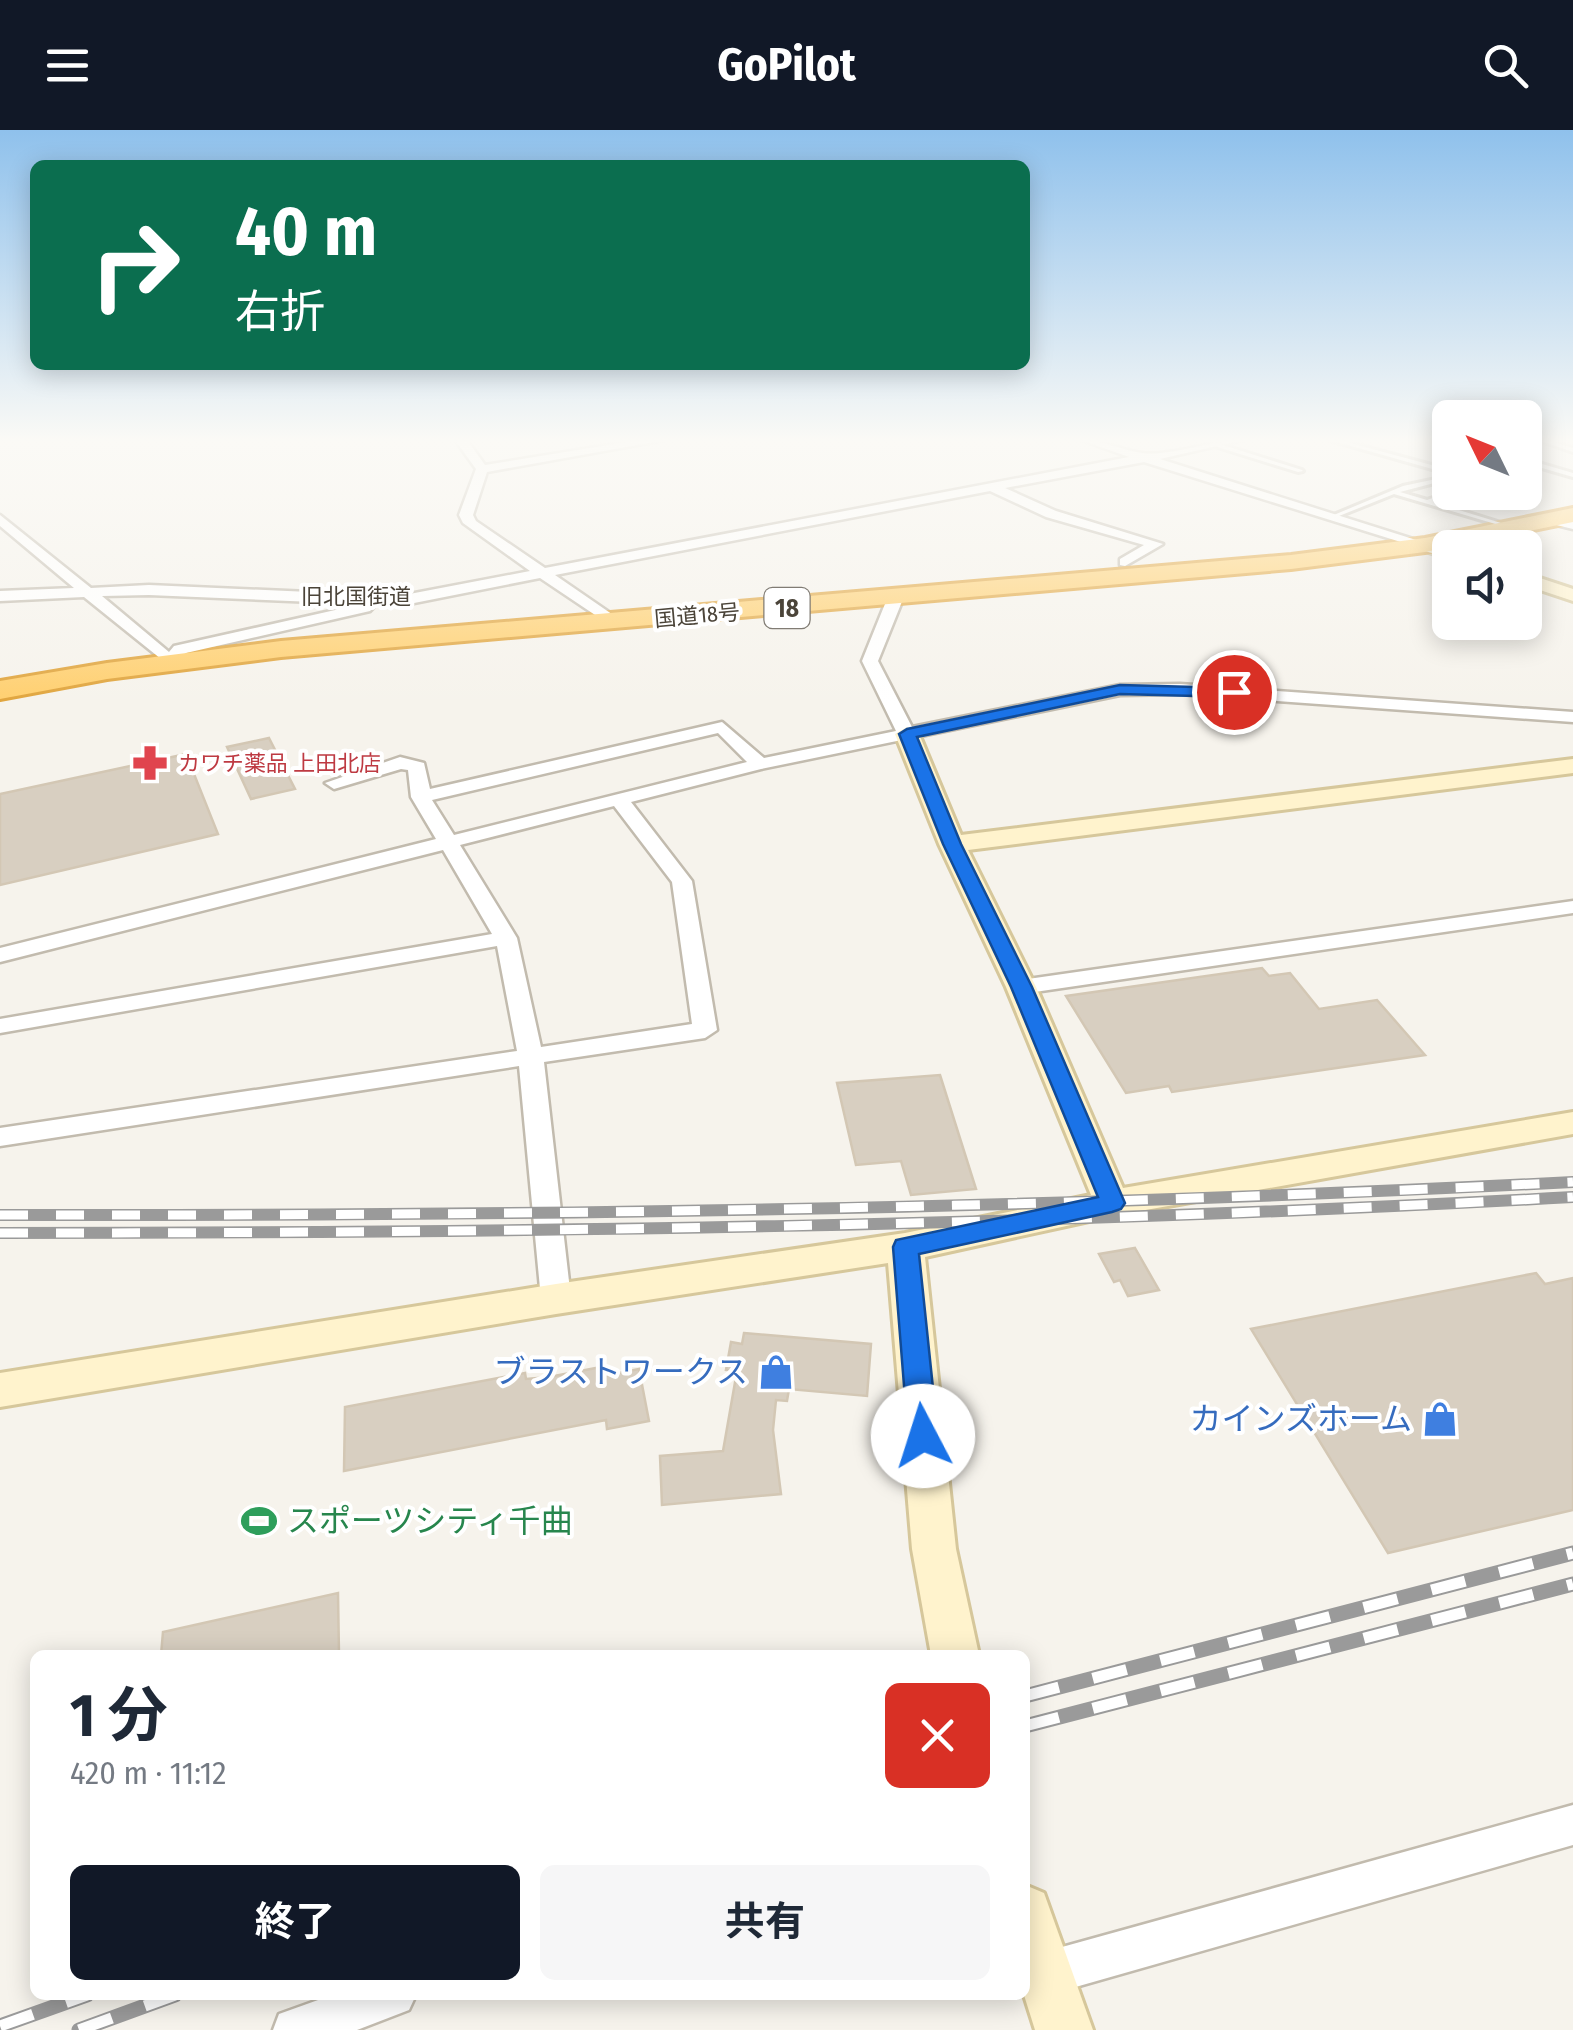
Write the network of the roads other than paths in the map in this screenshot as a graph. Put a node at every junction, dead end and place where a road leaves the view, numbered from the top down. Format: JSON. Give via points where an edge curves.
{"nodes":[{"id":1,"x":12,"y":529,"type":"edge"},
{"id":2,"x":478,"y":529,"type":"edge"},
{"id":3,"x":774,"y":529,"type":"edge"},
{"id":4,"x":1102,"y":529,"type":"edge"},
{"id":5,"x":1371,"y":529,"type":"edge"},
{"id":6,"x":1432,"y":547,"type":"edge"},
{"id":7,"x":1432,"y":550,"type":"edge"},
{"id":8,"x":1125,"y":562,"type":"dead end"},
{"id":9,"x":543,"y":572,"type":"junction"},
{"id":10,"x":1542,"y":585,"type":"edge"},
{"id":11,"x":85,"y":592,"type":"junction"},
{"id":12,"x":1573,"y":595,"type":"edge"},
{"id":13,"x":0,"y":596,"type":"edge"},
{"id":14,"x":894,"y":599,"type":"junction"},
{"id":15,"x":399,"y":601,"type":"junction"},
{"id":16,"x":613,"y":622,"type":"junction"},
{"id":17,"x":171,"y":662,"type":"junction"},
{"id":18,"x":0,"y":690,"type":"edge"},
{"id":19,"x":1573,"y":717,"type":"edge"},
{"id":20,"x":907,"y":734,"type":"junction"},
{"id":21,"x":760,"y":764,"type":"junction"},
{"id":22,"x":1573,"y":766,"type":"edge"},
{"id":23,"x":334,"y":782,"type":"dead end"},
{"id":24,"x":421,"y":797,"type":"junction"},
{"id":25,"x":618,"y":798,"type":"junction"},
{"id":26,"x":449,"y":840,"type":"junction"},
{"id":27,"x":952,"y":844,"type":"junction"},
{"id":28,"x":1573,"y":907,"type":"edge"},
{"id":29,"x":506,"y":938,"type":"junction"},
{"id":30,"x":0,"y":955,"type":"edge"},
{"id":31,"x":1022,"y":987,"type":"junction"},
{"id":32,"x":0,"y":1026,"type":"edge"},
{"id":33,"x":531,"y":1058,"type":"junction"},
{"id":34,"x":1573,"y":1124,"type":"edge"},
{"id":35,"x":0,"y":1136,"type":"edge"},
{"id":36,"x":1112,"y":1203,"type":"junction"},
{"id":37,"x":906,"y":1247,"type":"junction"},
{"id":38,"x":556,"y":1299,"type":"junction"},
{"id":39,"x":0,"y":1390,"type":"edge"},
{"id":40,"x":954,"y":1650,"type":"edge"},
{"id":41,"x":1573,"y":1825,"type":"edge"},
{"id":42,"x":1030,"y":1928,"type":"edge"},
{"id":43,"x":1044,"y":1974,"type":"junction"},
{"id":44,"x":380,"y":2000,"type":"edge"},
{"id":45,"x":295,"y":2030,"type":"edge"},
{"id":46,"x":1064,"y":2030,"type":"edge"}],
"edges":[{"from":1,"to":11,"type":"street"},
{"from":2,"to":9,"type":"street"},
{"from":3,"to":9,"type":"street","name":"旧北国街道"},
{"from":4,"to":8,"type":"street","via":[[1156,544]]},
{"from":5,"to":6,"type":"street"},
{"from":7,"to":14,"type":"highway","name":"国道18号","number":"18"},
{"from":9,"to":15,"type":"street","name":"旧北国街道"},
{"from":9,"to":16,"type":"street"},
{"from":10,"to":12,"type":"street"},
{"from":11,"to":13,"type":"street","name":"旧北国街道"},
{"from":11,"to":15,"type":"street","name":"旧北国街道"},
{"from":11,"to":17,"type":"street"},
{"from":14,"to":16,"type":"highway","name":"国道18号","number":"18"},
{"from":14,"to":20,"type":"street","via":[[870,660]]},
{"from":15,"to":17,"type":"street","via":[[180,649]]},
{"from":16,"to":17,"type":"highway","name":"国道18号","number":"18"},
{"from":17,"to":18,"type":"highway","name":"国道18号","number":"18"},
{"from":19,"to":20,"type":"street","via":[[1149,688]]},
{"from":20,"to":21,"type":"street"},
{"from":20,"to":27,"type":"street"},
{"from":21,"to":24,"type":"street","via":[[722,727]]},
{"from":21,"to":25,"type":"street"},
{"from":22,"to":27,"type":"street"},
{"from":23,"to":24,"type":"street","via":[[400,762],[417,768]]},
{"from":24,"to":26,"type":"street"},
{"from":25,"to":26,"type":"street"},
{"from":25,"to":33,"type":"street","via":[[682,881],[705,1030]]},
{"from":26,"to":29,"type":"street"},
{"from":26,"to":30,"type":"street"},
{"from":27,"to":31,"type":"street"},
{"from":28,"to":31,"type":"street"},
{"from":29,"to":32,"type":"street"},
{"from":29,"to":33,"type":"street"},
{"from":31,"to":36,"type":"street"},
{"from":33,"to":35,"type":"street"},
{"from":33,"to":38,"type":"street"},
{"from":34,"to":36,"type":"street"},
{"from":36,"to":37,"type":"street"},
{"from":37,"to":38,"type":"street"},
{"from":37,"to":40,"type":"street","via":[[934,1549]]},
{"from":38,"to":39,"type":"street"},
{"from":41,"to":43,"type":"street"},
{"from":42,"to":43,"type":"street"},
{"from":43,"to":46,"type":"street"},
{"from":44,"to":45,"type":"street"}]}
